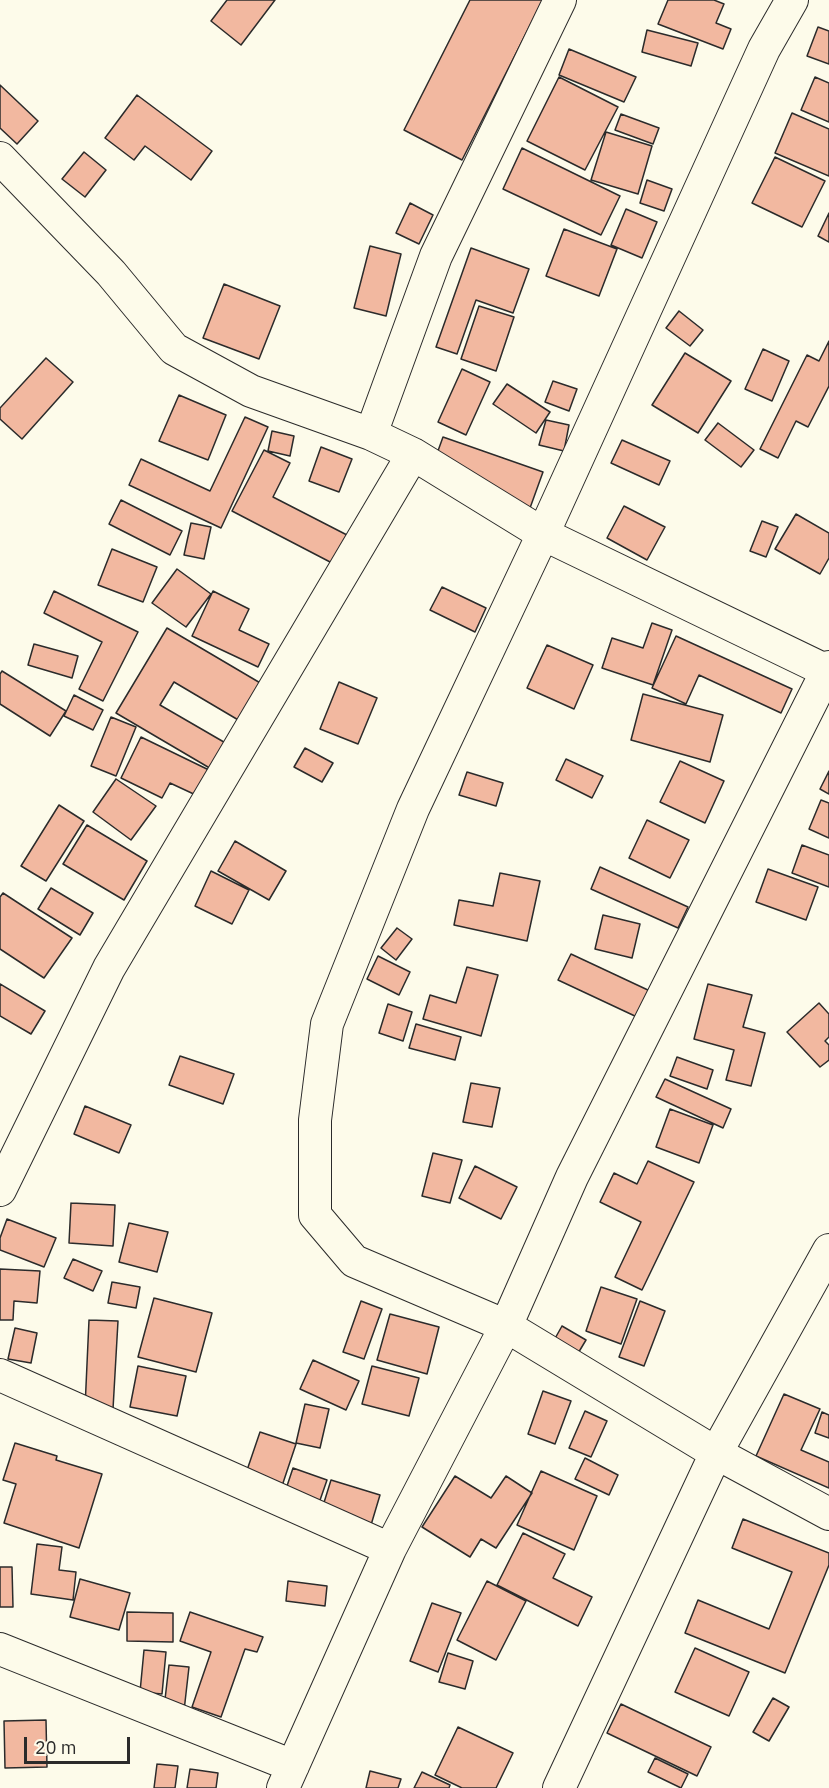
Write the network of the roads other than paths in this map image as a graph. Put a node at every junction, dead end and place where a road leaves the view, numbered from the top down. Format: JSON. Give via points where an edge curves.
{"nodes":[{"id":1,"x":560,"y":0,"type":"edge"},
{"id":2,"x":792,"y":0,"type":"edge"},
{"id":3,"x":0,"y":158,"type":"edge"},
{"id":4,"x":371,"y":434,"type":"junction"},
{"id":5,"x":413,"y":454,"type":"junction"},
{"id":6,"x":543,"y":534,"type":"junction"},
{"id":7,"x":828,"y":670,"type":"edge"},
{"id":8,"x":0,"y":1190,"type":"edge"},
{"id":9,"x":829,"y":1250,"type":"edge"},
{"id":10,"x":506,"y":1326,"type":"junction"},
{"id":11,"x":0,"y":1375,"type":"edge"},
{"id":12,"x":716,"y":1453,"type":"junction"},
{"id":13,"x":829,"y":1514,"type":"edge"},
{"id":14,"x":390,"y":1549,"type":"junction"},
{"id":15,"x":0,"y":1649,"type":"edge"},
{"id":16,"x":288,"y":1777,"type":"edge"},
{"id":17,"x":559,"y":1788,"type":"edge"}],
"edges":[{"from":1,"to":4,"type":"street","via":[[436,256]]},
{"from":2,"to":6,"type":"street","via":[[764,49]]},
{"from":3,"to":4,"type":"street","via":[[111,273],[174,349],[251,391]]},
{"from":4,"to":5,"type":"street"},
{"from":5,"to":6,"type":"street"},
{"from":5,"to":8,"type":"street","via":[[109,968]]},
{"from":6,"to":7,"type":"street"},
{"from":6,"to":10,"type":"street","via":[[413,809],[327,1024],[315,1120],[315,1215],[354,1261]]},
{"from":7,"to":10,"type":"street","via":[[572,1177]]},
{"from":9,"to":12,"type":"street"},
{"from":10,"to":12,"type":"street"},
{"from":10,"to":14,"type":"street"},
{"from":11,"to":14,"type":"street"},
{"from":12,"to":13,"type":"street"},
{"from":12,"to":17,"type":"street"},
{"from":14,"to":16,"type":"street"},
{"from":15,"to":16,"type":"street"}]}
